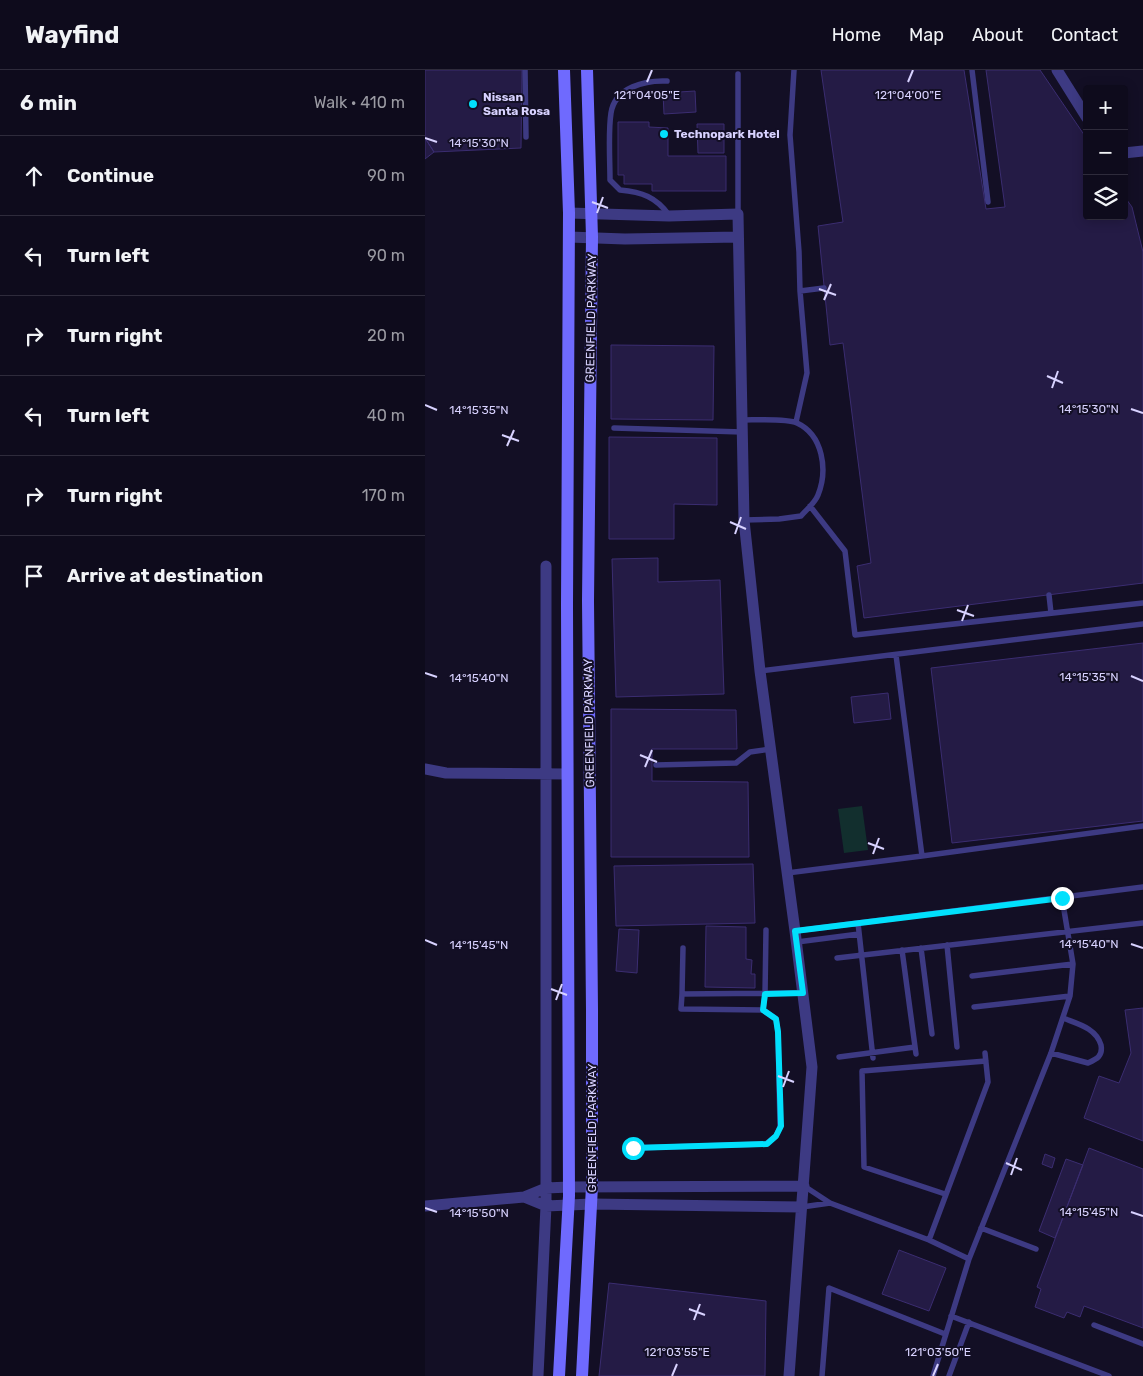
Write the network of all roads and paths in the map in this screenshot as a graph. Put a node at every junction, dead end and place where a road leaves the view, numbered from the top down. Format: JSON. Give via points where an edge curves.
{"nodes":[{"id":1,"x":525,"y":70,"type":"edge"},
{"id":2,"x":564,"y":70,"type":"edge"},
{"id":3,"x":587,"y":70,"type":"edge"},
{"id":4,"x":794,"y":70,"type":"edge"},
{"id":5,"x":972,"y":70,"type":"edge"},
{"id":6,"x":1057,"y":70,"type":"edge"},
{"id":7,"x":738,"y":74,"type":"dead end"},
{"id":8,"x":667,"y":80,"type":"dead end"},
{"id":9,"x":1083,"y":112,"type":"edge"},
{"id":10,"x":527,"y":137,"type":"dead end"},
{"id":11,"x":1143,"y":151,"type":"edge"},
{"id":12,"x":1128,"y":153,"type":"edge"},
{"id":13,"x":987,"y":202,"type":"dead end"},
{"id":14,"x":569,"y":213,"type":"junction"},
{"id":15,"x":592,"y":214,"type":"junction"},
{"id":16,"x":737,"y":214,"type":"junction"},
{"id":17,"x":669,"y":216,"type":"junction"},
{"id":18,"x":569,"y":237,"type":"junction"},
{"id":19,"x":738,"y":237,"type":"junction"},
{"id":20,"x":592,"y":238,"type":"junction"},
{"id":21,"x":825,"y":288,"type":"dead end"},
{"id":22,"x":800,"y":291,"type":"junction"},
{"id":23,"x":795,"y":422,"type":"junction"},
{"id":24,"x":743,"y":426,"type":"junction"},
{"id":25,"x":614,"y":428,"type":"dead end"},
{"id":26,"x":810,"y":506,"type":"junction"},
{"id":27,"x":744,"y":520,"type":"junction"},
{"id":28,"x":546,"y":566,"type":"dead end"},
{"id":29,"x":1049,"y":595,"type":"dead end"},
{"id":30,"x":1143,"y":604,"type":"edge"},
{"id":31,"x":1051,"y":614,"type":"junction"},
{"id":32,"x":1143,"y":624,"type":"edge"},
{"id":33,"x":896,"y":655,"type":"junction"},
{"id":34,"x":760,"y":671,"type":"junction"},
{"id":35,"x":771,"y":749,"type":"junction"},
{"id":36,"x":656,"y":765,"type":"dead end"},
{"id":37,"x":425,"y":769,"type":"edge"},
{"id":38,"x":545,"y":774,"type":"junction"},
{"id":39,"x":567,"y":774,"type":"junction"},
{"id":40,"x":1143,"y":826,"type":"edge"},
{"id":41,"x":922,"y":856,"type":"junction"},
{"id":42,"x":787,"y":873,"type":"junction"},
{"id":43,"x":1143,"y":887,"type":"edge"},
{"id":44,"x":1062,"y":898,"type":"junction"},
{"id":45,"x":1143,"y":922,"type":"edge"},
{"id":46,"x":858,"y":923,"type":"junction"},
{"id":47,"x":766,"y":930,"type":"dead end"},
{"id":48,"x":1068,"y":931,"type":"junction"},
{"id":49,"x":859,"y":934,"type":"junction"},
{"id":50,"x":796,"y":937,"type":"junction"},
{"id":51,"x":947,"y":945,"type":"junction"},
{"id":52,"x":683,"y":948,"type":"dead end"},
{"id":53,"x":921,"y":948,"type":"junction"},
{"id":54,"x":902,"y":950,"type":"junction"},
{"id":55,"x":861,"y":955,"type":"junction"},
{"id":56,"x":837,"y":958,"type":"dead end"},
{"id":57,"x":1073,"y":964,"type":"junction"},
{"id":58,"x":973,"y":976,"type":"dead end"},
{"id":59,"x":803,"y":993,"type":"junction"},
{"id":60,"x":682,"y":994,"type":"junction"},
{"id":61,"x":765,"y":994,"type":"junction"},
{"id":62,"x":1069,"y":996,"type":"junction"},
{"id":63,"x":974,"y":1007,"type":"dead end"},
{"id":64,"x":763,"y":1010,"type":"junction"},
{"id":65,"x":1063,"y":1018,"type":"junction"},
{"id":66,"x":932,"y":1034,"type":"dead end"},
{"id":67,"x":915,"y":1047,"type":"junction"},
{"id":68,"x":957,"y":1047,"type":"dead end"},
{"id":69,"x":985,"y":1053,"type":"dead end"},
{"id":70,"x":1051,"y":1053,"type":"junction"},
{"id":71,"x":916,"y":1054,"type":"dead end"},
{"id":72,"x":873,"y":1055,"type":"junction"},
{"id":73,"x":839,"y":1057,"type":"dead end"},
{"id":74,"x":986,"y":1062,"type":"junction"},
{"id":75,"x":633,"y":1148,"type":"dead end"},
{"id":76,"x":569,"y":1186,"type":"junction"},
{"id":77,"x":592,"y":1186,"type":"junction"},
{"id":78,"x":803,"y":1186,"type":"junction"},
{"id":79,"x":546,"y":1188,"type":"junction"},
{"id":80,"x":945,"y":1194,"type":"junction"},
{"id":81,"x":524,"y":1197,"type":"junction"},
{"id":82,"x":830,"y":1203,"type":"junction"},
{"id":83,"x":569,"y":1204,"type":"junction"},
{"id":84,"x":592,"y":1204,"type":"junction"},
{"id":85,"x":425,"y":1206,"type":"edge"},
{"id":86,"x":546,"y":1206,"type":"junction"},
{"id":87,"x":802,"y":1207,"type":"junction"},
{"id":88,"x":981,"y":1228,"type":"junction"},
{"id":89,"x":929,"y":1240,"type":"junction"},
{"id":90,"x":1036,"y":1249,"type":"dead end"},
{"id":91,"x":969,"y":1259,"type":"junction"},
{"id":92,"x":951,"y":1316,"type":"junction"},
{"id":93,"x":969,"y":1322,"type":"junction"},
{"id":94,"x":1094,"y":1325,"type":"dead end"},
{"id":95,"x":945,"y":1334,"type":"junction"},
{"id":96,"x":1143,"y":1344,"type":"edge"},
{"id":97,"x":538,"y":1376,"type":"edge"},
{"id":98,"x":559,"y":1376,"type":"edge"},
{"id":99,"x":582,"y":1376,"type":"edge"},
{"id":100,"x":789,"y":1376,"type":"edge"},
{"id":101,"x":822,"y":1376,"type":"edge"},
{"id":102,"x":933,"y":1376,"type":"edge"},
{"id":103,"x":949,"y":1376,"type":"edge"},
{"id":104,"x":1109,"y":1376,"type":"edge"}],
"edges":[{"from":1,"to":10,"type":"lane"},
{"from":2,"to":14,"type":"main road","name":"GREENFIELD PARKWAY"},
{"from":3,"to":15,"type":"main road","name":"GREENFIELD PARKWAY"},
{"from":4,"to":22,"type":"lane","via":[[790,135]]},
{"from":5,"to":13,"type":"lane"},
{"from":6,"to":9,"type":"street"},
{"from":7,"to":16,"type":"lane"},
{"from":8,"to":17,"type":"lane","via":[[636,85],[621,93],[611,111],[610,180],[620,190],[637,192],[661,204]]},
{"from":11,"to":12,"type":"street"},
{"from":14,"to":15,"type":"street"},
{"from":14,"to":18,"type":"main road","name":"GREENFIELD PARKWAY"},
{"from":15,"to":17,"type":"street"},
{"from":15,"to":20,"type":"main road","name":"GREENFIELD PARKWAY"},
{"from":16,"to":17,"type":"street"},
{"from":16,"to":19,"type":"street"},
{"from":18,"to":20,"type":"street"},
{"from":18,"to":39,"type":"main road","name":"GREENFIELD PARKWAY"},
{"from":19,"to":20,"type":"street"},
{"from":19,"to":24,"type":"street"},
{"from":20,"to":77,"type":"main road","name":"GREENFIELD PARKWAY","via":[[588,601]]},
{"from":21,"to":22,"type":"lane"},
{"from":22,"to":23,"type":"lane","via":[[807,373]]},
{"from":23,"to":24,"type":"lane"},
{"from":23,"to":26,"type":"lane","via":[[816,440],[821,455],[821,483]]},
{"from":24,"to":25,"type":"lane"},
{"from":24,"to":27,"type":"street"},
{"from":26,"to":27,"type":"lane","via":[[801,516]]},
{"from":26,"to":31,"type":"lane","via":[[845,551],[855,635]]},
{"from":27,"to":34,"type":"street"},
{"from":28,"to":38,"type":"street"},
{"from":29,"to":31,"type":"lane"},
{"from":30,"to":31,"type":"lane"},
{"from":32,"to":33,"type":"lane"},
{"from":33,"to":34,"type":"lane"},
{"from":33,"to":41,"type":"lane"},
{"from":34,"to":35,"type":"street"},
{"from":35,"to":36,"type":"lane","via":[[750,752],[736,763]]},
{"from":35,"to":42,"type":"street"},
{"from":37,"to":38,"type":"street","via":[[446,773]]},
{"from":38,"to":39,"type":"street"},
{"from":38,"to":79,"type":"street"},
{"from":39,"to":76,"type":"main road","name":"GREENFIELD PARKWAY"},
{"from":40,"to":41,"type":"lane"},
{"from":41,"to":42,"type":"lane"},
{"from":42,"to":50,"type":"street"},
{"from":43,"to":44,"type":"lane"},
{"from":44,"to":46,"type":"lane"},
{"from":44,"to":48,"type":"lane"},
{"from":45,"to":48,"type":"lane"},
{"from":46,"to":49,"type":"lane"},
{"from":46,"to":50,"type":"lane"},
{"from":47,"to":61,"type":"lane"},
{"from":48,"to":51,"type":"lane"},
{"from":48,"to":57,"type":"lane"},
{"from":49,"to":50,"type":"lane"},
{"from":49,"to":55,"type":"lane"},
{"from":50,"to":59,"type":"street"},
{"from":51,"to":53,"type":"lane"},
{"from":51,"to":68,"type":"lane"},
{"from":52,"to":60,"type":"lane"},
{"from":53,"to":54,"type":"lane"},
{"from":53,"to":66,"type":"lane"},
{"from":54,"to":55,"type":"lane"},
{"from":54,"to":67,"type":"lane"},
{"from":55,"to":56,"type":"lane"},
{"from":55,"to":72,"type":"lane"},
{"from":57,"to":58,"type":"lane"},
{"from":57,"to":62,"type":"lane"},
{"from":59,"to":61,"type":"lane"},
{"from":59,"to":78,"type":"street","via":[[812,1067]]},
{"from":60,"to":61,"type":"lane"},
{"from":60,"to":64,"type":"lane","via":[[681,1009]]},
{"from":61,"to":64,"type":"lane"},
{"from":62,"to":63,"type":"lane"},
{"from":62,"to":65,"type":"lane"},
{"from":64,"to":75,"type":"lane","via":[[776,1019],[778,1032],[781,1126],[776,1136],[767,1144]]},
{"from":65,"to":70,"type":"lane"},
{"from":65,"to":70,"type":"lane","via":[[1095,1033],[1101,1054],[1088,1063]]},
{"from":67,"to":71,"type":"lane"},
{"from":67,"to":72,"type":"lane"},
{"from":69,"to":74,"type":"lane"},
{"from":70,"to":88,"type":"lane"},
{"from":72,"to":73,"type":"lane"},
{"from":74,"to":80,"type":"lane","via":[[987,1082]]},
{"from":74,"to":80,"type":"lane","via":[[861,1071],[864,1167]]},
{"from":76,"to":77,"type":"street"},
{"from":76,"to":79,"type":"street"},
{"from":76,"to":83,"type":"main road","name":"GREENFIELD PARKWAY"},
{"from":77,"to":78,"type":"street"},
{"from":77,"to":84,"type":"main road","name":"GREENFIELD PARKWAY"},
{"from":78,"to":82,"type":"lane"},
{"from":78,"to":87,"type":"street"},
{"from":79,"to":81,"type":"street"},
{"from":79,"to":86,"type":"street"},
{"from":80,"to":89,"type":"lane"},
{"from":81,"to":85,"type":"street"},
{"from":81,"to":86,"type":"street"},
{"from":82,"to":87,"type":"lane"},
{"from":82,"to":89,"type":"lane"},
{"from":83,"to":84,"type":"street"},
{"from":83,"to":86,"type":"street"},
{"from":83,"to":98,"type":"main road","name":"GREENFIELD PARKWAY"},
{"from":84,"to":87,"type":"street"},
{"from":84,"to":99,"type":"main road","name":"GREENFIELD PARKWAY"},
{"from":86,"to":97,"type":"street"},
{"from":87,"to":100,"type":"street"},
{"from":88,"to":90,"type":"lane"},
{"from":88,"to":91,"type":"lane"},
{"from":89,"to":91,"type":"lane"},
{"from":91,"to":92,"type":"lane"},
{"from":92,"to":93,"type":"lane"},
{"from":92,"to":95,"type":"lane"},
{"from":93,"to":103,"type":"lane"},
{"from":93,"to":104,"type":"lane"},
{"from":94,"to":96,"type":"lane"},
{"from":95,"to":101,"type":"lane","via":[[829,1288]]},
{"from":95,"to":102,"type":"lane"}]}
